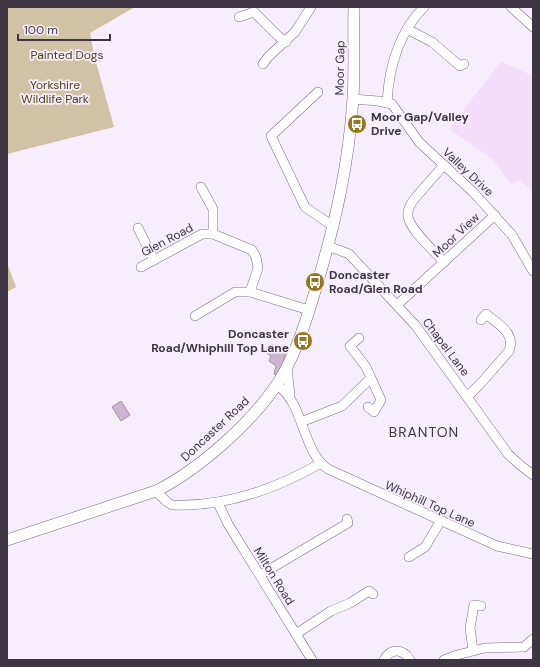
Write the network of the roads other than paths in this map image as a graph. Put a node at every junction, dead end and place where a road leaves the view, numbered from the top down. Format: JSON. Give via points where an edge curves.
{"nodes":[{"id":1,"x":354,"y":7,"type":"edge"},
{"id":2,"x":424,"y":7,"type":"edge"},
{"id":3,"x":511,"y":7,"type":"edge"},
{"id":4,"x":255,"y":9,"type":"edge"},
{"id":5,"x":308,"y":10,"type":"edge"},
{"id":6,"x":240,"y":17,"type":"dead end"},
{"id":7,"x":533,"y":27,"type":"edge"},
{"id":8,"x":407,"y":29,"type":"junction"},
{"id":9,"x":286,"y":42,"type":"junction"},
{"id":10,"x":264,"y":64,"type":"dead end"},
{"id":11,"x":461,"y":67,"type":"dead end"},
{"id":12,"x":318,"y":92,"type":"dead end"},
{"id":13,"x":353,"y":99,"type":"junction"},
{"id":14,"x":387,"y":102,"type":"junction"},
{"id":15,"x":444,"y":165,"type":"junction"},
{"id":16,"x":201,"y":188,"type":"dead end"},
{"id":17,"x":495,"y":215,"type":"junction"},
{"id":18,"x":334,"y":227,"type":"junction"},
{"id":19,"x":138,"y":228,"type":"dead end"},
{"id":20,"x":213,"y":234,"type":"junction"},
{"id":21,"x":328,"y":246,"type":"junction"},
{"id":22,"x":154,"y":260,"type":"junction"},
{"id":23,"x":444,"y":262,"type":"junction"},
{"id":24,"x":141,"y":267,"type":"dead end"},
{"id":25,"x":533,"y":271,"type":"edge"},
{"id":26,"x":250,"y":292,"type":"junction"},
{"id":27,"x":398,"y":305,"type":"junction"},
{"id":28,"x":309,"y":310,"type":"junction"},
{"id":29,"x":486,"y":314,"type":"dead end"},
{"id":30,"x":196,"y":316,"type":"dead end"},
{"id":31,"x":359,"y":338,"type":"dead end"},
{"id":32,"x":287,"y":368,"type":"junction"},
{"id":33,"x":370,"y":378,"type":"junction"},
{"id":34,"x":277,"y":385,"type":"junction"},
{"id":35,"x":290,"y":395,"type":"junction"},
{"id":36,"x":468,"y":396,"type":"junction"},
{"id":37,"x":373,"y":412,"type":"dead end"},
{"id":38,"x":301,"y":422,"type":"junction"},
{"id":39,"x":321,"y":463,"type":"junction"},
{"id":40,"x":533,"y":475,"type":"edge"},
{"id":41,"x":156,"y":491,"type":"junction"},
{"id":42,"x":218,"y":503,"type":"junction"},
{"id":43,"x":349,"y":522,"type":"dead end"},
{"id":44,"x":440,"y":522,"type":"junction"},
{"id":45,"x":7,"y":540,"type":"edge"},
{"id":46,"x":533,"y":554,"type":"edge"},
{"id":47,"x":413,"y":558,"type":"dead end"},
{"id":48,"x":260,"y":575,"type":"junction"},
{"id":49,"x":370,"y":590,"type":"dead end"},
{"id":50,"x":474,"y":605,"type":"dead end"},
{"id":51,"x":296,"y":634,"type":"junction"},
{"id":52,"x":533,"y":639,"type":"edge"},
{"id":53,"x":473,"y":650,"type":"junction"},
{"id":54,"x":312,"y":660,"type":"edge"},
{"id":55,"x":384,"y":660,"type":"edge"},
{"id":56,"x":410,"y":660,"type":"edge"},
{"id":57,"x":444,"y":660,"type":"edge"}],
"edges":[{"from":1,"to":13,"type":"main road","name":"Moor Gap"},
{"from":2,"to":8,"type":"street"},
{"from":3,"to":7,"type":"street"},
{"from":4,"to":6,"type":"street"},
{"from":4,"to":9,"type":"street"},
{"from":5,"to":9,"type":"street"},
{"from":8,"to":11,"type":"street","via":[[432,42]]},
{"from":8,"to":14,"type":"street","via":[[392,68]]},
{"from":9,"to":10,"type":"street","via":[[268,57]]},
{"from":12,"to":18,"type":"street","via":[[271,136],[305,207]]},
{"from":13,"to":14,"type":"street"},
{"from":13,"to":18,"type":"main road","name":"Moor Gap","via":[[347,164]]},
{"from":14,"to":15,"type":"street","name":"Valley Drive","via":[[396,108],[419,142]]},
{"from":15,"to":17,"type":"street","name":"Valley Drive"},
{"from":15,"to":23,"type":"street","via":[[410,204],[408,216],[412,226]]},
{"from":16,"to":20,"type":"street","via":[[212,209]]},
{"from":17,"to":23,"type":"street","name":"Moor View"},
{"from":17,"to":25,"type":"street","name":"Valley Drive","via":[[518,244]]},
{"from":18,"to":21,"type":"main road","name":"Doncaster Road"},
{"from":19,"to":22,"type":"street"},
{"from":20,"to":22,"type":"street","name":"Glen Road","via":[[202,234]]},
{"from":20,"to":26,"type":"street","name":"Glen Road","via":[[252,250],[258,268]]},
{"from":21,"to":27,"type":"street","name":"Chapel Lane","via":[[349,254]]},
{"from":21,"to":28,"type":"main road","name":"Doncaster Road"},
{"from":22,"to":24,"type":"street","name":"Glen Road"},
{"from":23,"to":27,"type":"street","name":"Moor View"},
{"from":26,"to":28,"type":"street"},
{"from":26,"to":30,"type":"street","via":[[234,292]]},
{"from":27,"to":36,"type":"street","name":"Chapel Lane","via":[[430,343]]},
{"from":28,"to":32,"type":"main road","name":"Doncaster Road"},
{"from":29,"to":36,"type":"street","via":[[510,335],[511,345],[509,351]]},
{"from":31,"to":33,"type":"street","via":[[349,345],[363,362]]},
{"from":32,"to":34,"type":"main road","name":"Doncaster Road"},
{"from":32,"to":35,"type":"street"},
{"from":33,"to":37,"type":"street","via":[[381,400]]},
{"from":33,"to":38,"type":"street","via":[[342,406]]},
{"from":34,"to":35,"type":"street"},
{"from":34,"to":41,"type":"main road","name":"Doncaster Road","via":[[259,407],[216,449],[178,479]]},
{"from":35,"to":38,"type":"street"},
{"from":36,"to":40,"type":"street","name":"Chapel Lane","via":[[508,454]]},
{"from":38,"to":39,"type":"street"},
{"from":39,"to":42,"type":"street","via":[[259,492]]},
{"from":39,"to":44,"type":"street","name":"Whiphill Top Lane","via":[[328,469]]},
{"from":41,"to":42,"type":"street","via":[[172,505]]},
{"from":41,"to":45,"type":"main road","name":"Doncaster Road"},
{"from":42,"to":48,"type":"street","name":"Milton Road"},
{"from":43,"to":48,"type":"street"},
{"from":44,"to":46,"type":"street","name":"Whiphill Top Lane","via":[[497,546]]},
{"from":44,"to":47,"type":"street","via":[[425,547]]},
{"from":48,"to":51,"type":"street","name":"Milton Road"},
{"from":49,"to":51,"type":"street"},
{"from":50,"to":53,"type":"street","via":[[470,628]]},
{"from":51,"to":54,"type":"street","name":"Milton Road"},
{"from":52,"to":53,"type":"street","via":[[524,647],[494,646]]},
{"from":53,"to":57,"type":"street"},
{"from":55,"to":56,"type":"street","via":[[390,652],[395,651],[405,653]]}]}
